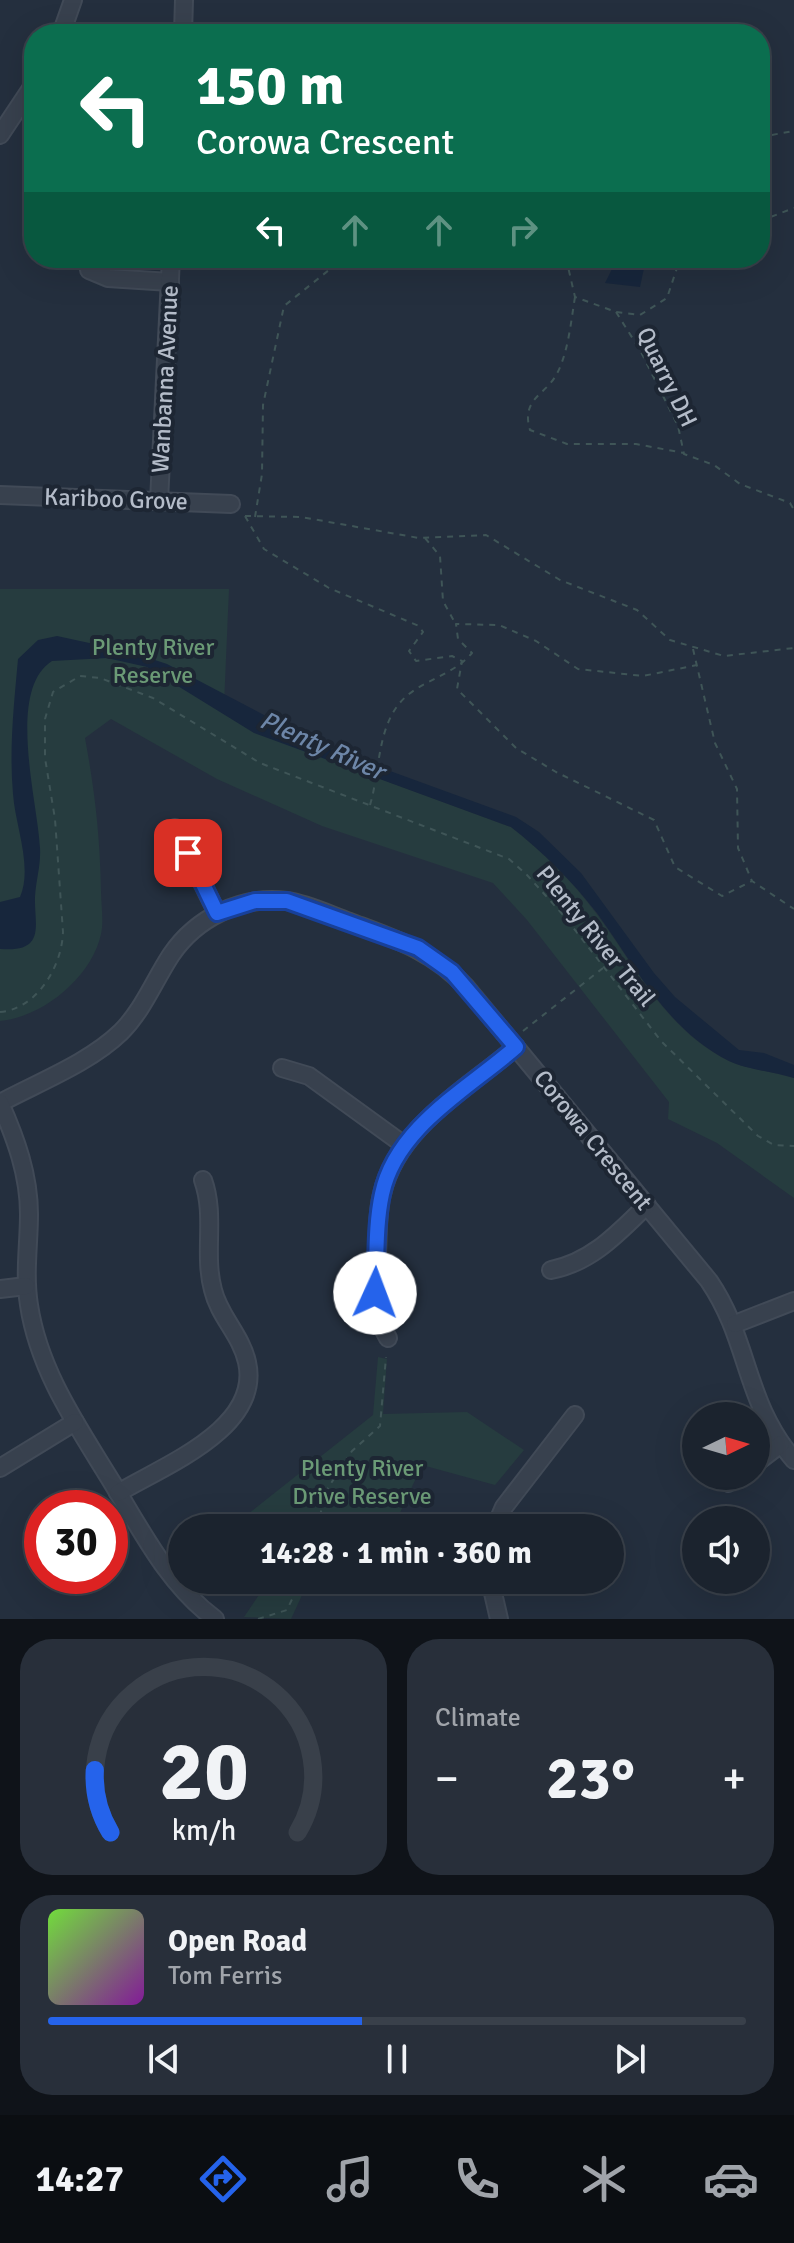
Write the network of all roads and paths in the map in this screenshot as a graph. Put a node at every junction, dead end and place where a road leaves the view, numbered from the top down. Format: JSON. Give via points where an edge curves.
{"nodes":[{"id":1,"x":73,"y":0,"type":"edge"},
{"id":2,"x":184,"y":0,"type":"edge"},
{"id":3,"x":65,"y":24,"type":"edge"},
{"id":4,"x":183,"y":24,"type":"edge"},
{"id":5,"x":24,"y":99,"type":"edge"},
{"id":6,"x":794,"y":131,"type":"edge"},
{"id":7,"x":0,"y":135,"type":"edge"},
{"id":8,"x":770,"y":135,"type":"edge"},
{"id":9,"x":794,"y":208,"type":"edge"},
{"id":10,"x":770,"y":217,"type":"edge"},
{"id":11,"x":171,"y":268,"type":"edge"},
{"id":12,"x":332,"y":268,"type":"edge"},
{"id":13,"x":570,"y":268,"type":"edge"},
{"id":14,"x":677,"y":268,"type":"edge"},
{"id":15,"x":89,"y":270,"type":"dead end"},
{"id":16,"x":170,"y":282,"type":"junction"},
{"id":17,"x":575,"y":297,"type":"junction"},
{"id":18,"x":616,"y":312,"type":"junction"},
{"id":19,"x":684,"y":453,"type":"junction"},
{"id":20,"x":0,"y":495,"type":"edge"},
{"id":21,"x":159,"y":501,"type":"junction"},
{"id":22,"x":794,"y":510,"type":"edge"},
{"id":23,"x":233,"y":511,"type":"joint"},
{"id":24,"x":245,"y":516,"type":"junction"},
{"id":25,"x":255,"y":518,"type":"junction"},
{"id":26,"x":425,"y":537,"type":"junction"},
{"id":27,"x":456,"y":624,"type":"junction"},
{"id":28,"x":693,"y":647,"type":"junction"},
{"id":29,"x":794,"y":648,"type":"edge"},
{"id":30,"x":462,"y":665,"type":"junction"},
{"id":31,"x":697,"y":665,"type":"junction"},
{"id":32,"x":370,"y":806,"type":"junction"},
{"id":33,"x":175,"y":828,"type":"dead end"},
{"id":34,"x":752,"y":881,"type":"junction"},
{"id":35,"x":794,"y":909,"type":"edge"},
{"id":36,"x":217,"y":913,"type":"junction"},
{"id":37,"x":604,"y":968,"type":"junction"},
{"id":38,"x":0,"y":1012,"type":"edge"},
{"id":39,"x":518,"y":1040,"type":"junction"},
{"id":40,"x":282,"y":1068,"type":"dead end"},
{"id":41,"x":0,"y":1103,"type":"edge"},
{"id":42,"x":404,"y":1145,"type":"junction"},
{"id":43,"x":794,"y":1146,"type":"edge"},
{"id":44,"x":203,"y":1180,"type":"dead end"},
{"id":45,"x":647,"y":1205,"type":"junction"},
{"id":46,"x":551,"y":1270,"type":"dead end"},
{"id":47,"x":26,"y":1286,"type":"junction"},
{"id":48,"x":0,"y":1289,"type":"edge"},
{"id":49,"x":794,"y":1301,"type":"edge"},
{"id":50,"x":735,"y":1324,"type":"junction"},
{"id":51,"x":388,"y":1338,"type":"dead end"},
{"id":52,"x":386,"y":1357,"type":"dead end"},
{"id":53,"x":575,"y":1415,"type":"dead end"},
{"id":54,"x":75,"y":1422,"type":"junction"},
{"id":55,"x":781,"y":1444,"type":"junction"},
{"id":56,"x":770,"y":1452,"type":"edge"},
{"id":57,"x":794,"y":1460,"type":"edge"},
{"id":58,"x":0,"y":1468,"type":"edge"},
{"id":59,"x":116,"y":1490,"type":"edge"},
{"id":60,"x":123,"y":1490,"type":"edge"},
{"id":61,"x":128,"y":1509,"type":"edge"},
{"id":62,"x":320,"y":1514,"type":"edge"},
{"id":63,"x":503,"y":1514,"type":"edge"},
{"id":64,"x":294,"y":1594,"type":"edge"},
{"id":65,"x":493,"y":1594,"type":"edge"},
{"id":66,"x":215,"y":1619,"type":"edge"},
{"id":67,"x":258,"y":1619,"type":"edge"},
{"id":68,"x":499,"y":1619,"type":"edge"}],
"edges":[{"from":1,"to":3,"type":"street"},
{"from":2,"to":4,"type":"street"},
{"from":5,"to":7,"type":"street"},
{"from":6,"to":8,"type":"path"},
{"from":9,"to":10,"type":"path"},
{"from":11,"to":16,"type":"street","name":"Wanbanna Avenue"},
{"from":12,"to":25,"type":"path","via":[[284,306],[263,405]]},
{"from":13,"to":17,"type":"path"},
{"from":14,"to":18,"type":"path","via":[[667,298],[640,315]]},
{"from":15,"to":16,"type":"street","via":[[108,278]]},
{"from":16,"to":21,"type":"street","name":"Wanbanna Avenue"},
{"from":17,"to":18,"type":"path","name":"Quarry DH"},
{"from":17,"to":19,"type":"path","via":[[555,378],[536,394],[527,420],[530,430],[567,444],[636,444]]},
{"from":18,"to":19,"type":"path","name":"Quarry DH","via":[[675,419]]},
{"from":19,"to":22,"type":"path","name":"Quarry DH","via":[[714,465],[740,484],[790,503]]},
{"from":20,"to":21,"type":"street","name":"Kariboo Grove"},
{"from":21,"to":23,"type":"street","name":"Kariboo Grove"},
{"from":23,"to":24,"type":"path"},
{"from":24,"to":25,"type":"path"},
{"from":24,"to":30,"type":"path","via":[[264,549],[329,588],[419,626],[423,632],[409,651],[416,661],[452,656]]},
{"from":25,"to":26,"type":"path","via":[[301,517]]},
{"from":26,"to":27,"type":"path","via":[[440,556],[443,601]]},
{"from":26,"to":28,"type":"path","via":[[486,535],[560,580],[637,610],[670,640]]},
{"from":27,"to":30,"type":"path","via":[[458,639],[472,653]]},
{"from":27,"to":31,"type":"path","via":[[499,625],[536,641],[578,669],[643,676]]},
{"from":28,"to":29,"type":"path","via":[[724,656]]},
{"from":28,"to":31,"type":"path"},
{"from":30,"to":32,"type":"path","via":[[407,695],[390,717]]},
{"from":30,"to":34,"type":"path","via":[[457,689],[516,748],[654,820],[675,867],[722,896]]},
{"from":31,"to":34,"type":"path","via":[[715,743],[737,789],[738,848]]},
{"from":32,"to":37,"type":"path","name":"Plenty River Trail","via":[[514,863]]},
{"from":32,"to":38,"type":"path","name":"Plenty River Trail","via":[[260,763],[140,693],[95,677],[66,682],[50,697],[45,729],[62,941],[38,993],[26,1004]]},
{"from":33,"to":36,"type":"street"},
{"from":34,"to":35,"type":"path"},
{"from":36,"to":39,"type":"street","name":"Corowa Crescent","via":[[255,901],[287,901],[418,948],[452,972]]},
{"from":36,"to":41,"type":"street","name":"Corowa Crescent","via":[[179,944],[119,1033]]},
{"from":37,"to":39,"type":"path"},
{"from":37,"to":43,"type":"path","name":"Plenty River Trail","via":[[651,1030],[753,1132],[774,1145]]},
{"from":39,"to":42,"type":"street"},
{"from":39,"to":45,"type":"street","name":"Corowa Crescent"},
{"from":40,"to":42,"type":"street","via":[[309,1076]]},
{"from":41,"to":47,"type":"street","via":[[27,1184]]},
{"from":42,"to":51,"type":"street","via":[[379,1207],[376,1306]]},
{"from":44,"to":60,"type":"street","via":[[210,1202],[211,1285],[245,1354],[248,1386],[240,1409],[224,1428]]},
{"from":45,"to":46,"type":"street","via":[[594,1254]]},
{"from":45,"to":50,"type":"street","name":"Corowa Crescent","via":[[709,1281]]},
{"from":47,"to":48,"type":"street"},
{"from":47,"to":54,"type":"street","via":[[42,1357]]},
{"from":49,"to":50,"type":"street"},
{"from":50,"to":55,"type":"street","name":"Corowa Crescent","via":[[756,1402]]},
{"from":52,"to":62,"type":"path","via":[[380,1426],[352,1451],[326,1491]]},
{"from":53,"to":63,"type":"street"},
{"from":54,"to":58,"type":"street"},
{"from":54,"to":59,"type":"street"},
{"from":55,"to":56,"type":"street"},
{"from":55,"to":57,"type":"street","name":"Corowa Crescent"},
{"from":61,"to":66,"type":"street","via":[[166,1569]]},
{"from":64,"to":67,"type":"path","via":[[287,1610]]},
{"from":65,"to":68,"type":"street"}]}
